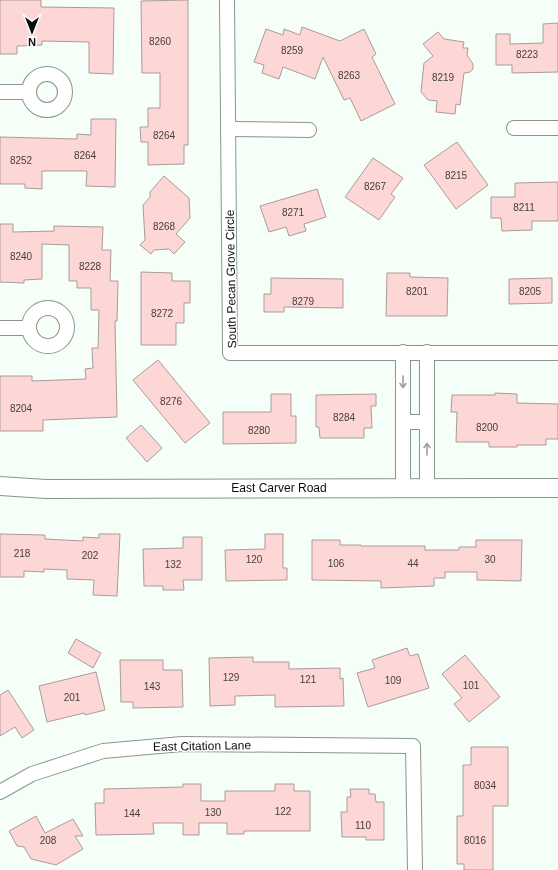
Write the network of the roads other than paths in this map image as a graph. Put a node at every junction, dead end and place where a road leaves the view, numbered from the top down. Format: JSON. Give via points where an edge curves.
{"nodes":[{"id":1,"x":227,"y":0,"type":"edge"},
{"id":2,"x":0,"y":92,"type":"edge"},
{"id":3,"x":28,"y":92,"type":"dead end"},
{"id":4,"x":514,"y":128,"type":"dead end"},
{"id":5,"x":558,"y":128,"type":"edge"},
{"id":6,"x":228,"y":129,"type":"junction"},
{"id":7,"x":309,"y":130,"type":"dead end"},
{"id":8,"x":0,"y":328,"type":"edge"},
{"id":9,"x":29,"y":328,"type":"dead end"},
{"id":10,"x":403,"y":352,"type":"junction"},
{"id":11,"x":427,"y":352,"type":"junction"},
{"id":12,"x":558,"y":353,"type":"edge"},
{"id":13,"x":403,"y":422,"type":"junction"},
{"id":14,"x":427,"y":422,"type":"junction"},
{"id":15,"x":0,"y":486,"type":"edge"},
{"id":16,"x":403,"y":488,"type":"junction"},
{"id":17,"x":427,"y":488,"type":"junction"},
{"id":18,"x":558,"y":488,"type":"edge"},
{"id":19,"x":0,"y":792,"type":"edge"},
{"id":20,"x":415,"y":870,"type":"edge"}],
"edges":[{"from":1,"to":6,"type":"street","name":"South Pecan Grove Circle"},
{"from":2,"to":3,"type":"street"},
{"from":4,"to":5,"type":"street"},
{"from":6,"to":7,"type":"street"},
{"from":6,"to":10,"type":"street","name":"South Pecan Grove Circle","via":[[230,353]]},
{"from":8,"to":9,"type":"street"},
{"from":10,"to":11,"type":"street","name":"South Pecan Grove Circle"},
{"from":10,"to":13,"type":"street","one_way":true},
{"from":11,"to":12,"type":"street","name":"South Pecan Grove Circle"},
{"from":11,"to":14,"type":"street"},
{"from":13,"to":14,"type":"street"},
{"from":13,"to":16,"type":"street"},
{"from":17,"to":14,"type":"street","one_way":true},
{"from":15,"to":16,"type":"street","name":"East Carver Road"},
{"from":16,"to":17,"type":"street","name":"East Carver Road"},
{"from":17,"to":18,"type":"street","name":"East Carver Road"},
{"from":19,"to":20,"type":"street","name":"East Citation Lane","via":[[32,774],[103,751],[182,744],[413,746]]}]}
